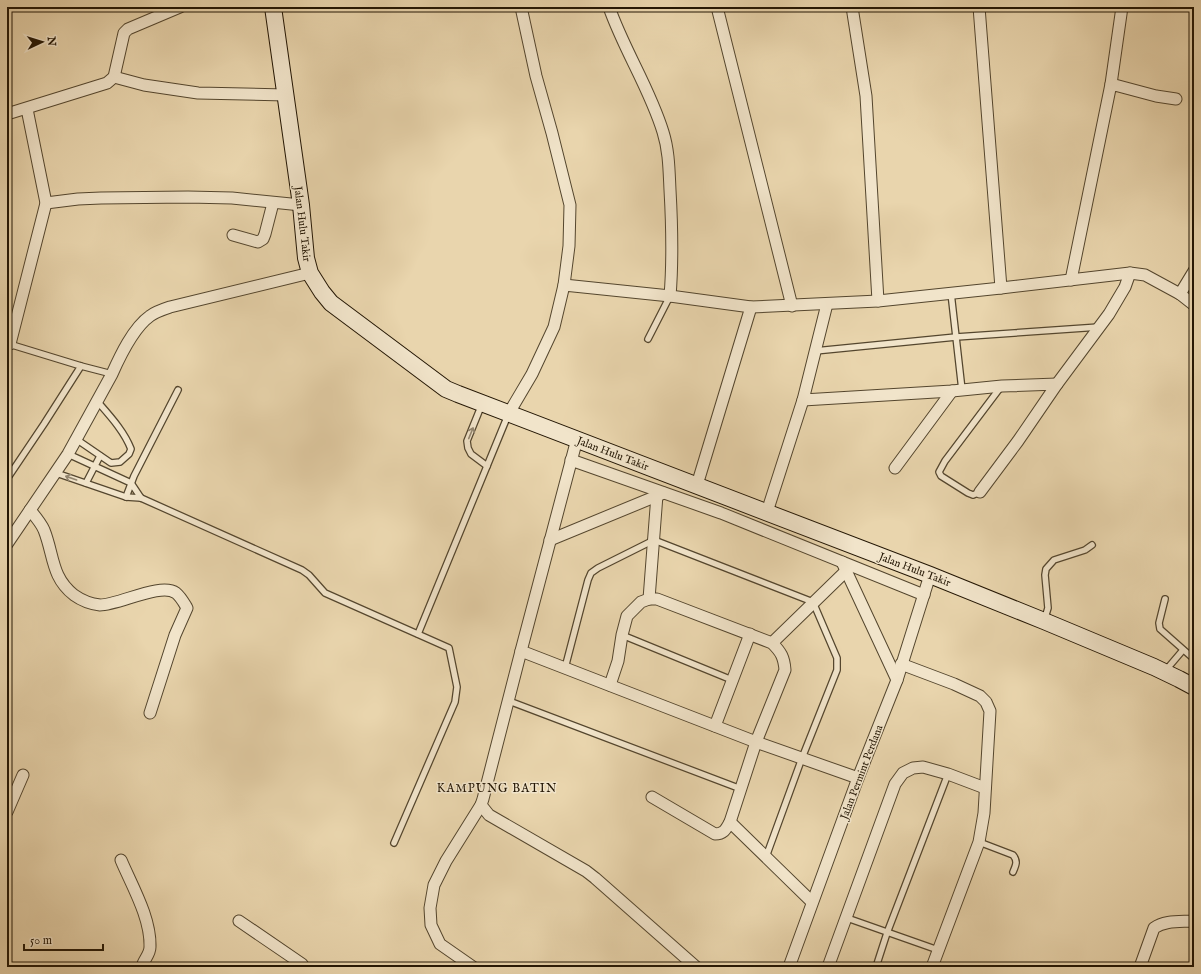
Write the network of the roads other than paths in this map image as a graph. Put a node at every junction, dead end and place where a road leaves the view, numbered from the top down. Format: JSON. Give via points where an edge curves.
{"nodes":[{"id":1,"x":180,"y":7,"type":"edge"},
{"id":2,"x":273,"y":7,"type":"edge"},
{"id":3,"x":521,"y":7,"type":"edge"},
{"id":4,"x":608,"y":7,"type":"edge"},
{"id":5,"x":717,"y":7,"type":"edge"},
{"id":6,"x":852,"y":7,"type":"edge"},
{"id":7,"x":979,"y":7,"type":"edge"},
{"id":8,"x":1122,"y":7,"type":"edge"},
{"id":9,"x":114,"y":77,"type":"junction"},
{"id":10,"x":1111,"y":84,"type":"junction"},
{"id":11,"x":286,"y":95,"type":"junction"},
{"id":12,"x":1176,"y":99,"type":"dead end"},
{"id":13,"x":27,"y":109,"type":"junction"},
{"id":14,"x":7,"y":114,"type":"edge"},
{"id":15,"x":46,"y":203,"type":"junction"},
{"id":16,"x":273,"y":203,"type":"junction"},
{"id":17,"x":301,"y":205,"type":"junction"},
{"id":18,"x":233,"y":234,"type":"dead end"},
{"id":19,"x":1194,"y":271,"type":"edge"},
{"id":20,"x":310,"y":273,"type":"junction"},
{"id":21,"x":1130,"y":273,"type":"junction"},
{"id":22,"x":1071,"y":280,"type":"junction"},
{"id":23,"x":564,"y":285,"type":"junction"},
{"id":24,"x":1001,"y":288,"type":"junction"},
{"id":25,"x":951,"y":292,"type":"junction"},
{"id":26,"x":1180,"y":294,"type":"junction"},
{"id":27,"x":670,"y":296,"type":"junction"},
{"id":28,"x":878,"y":300,"type":"junction"},
{"id":29,"x":827,"y":304,"type":"junction"},
{"id":30,"x":1194,"y":305,"type":"edge"},
{"id":31,"x":792,"y":306,"type":"junction"},
{"id":32,"x":751,"y":307,"type":"junction"},
{"id":33,"x":1099,"y":327,"type":"junction"},
{"id":34,"x":956,"y":337,"type":"junction"},
{"id":35,"x":648,"y":339,"type":"dead end"},
{"id":36,"x":8,"y":344,"type":"edge"},
{"id":37,"x":815,"y":351,"type":"junction"},
{"id":38,"x":81,"y":366,"type":"junction"},
{"id":39,"x":112,"y":374,"type":"junction"},
{"id":40,"x":1057,"y":384,"type":"junction"},
{"id":41,"x":1002,"y":386,"type":"junction"},
{"id":42,"x":178,"y":390,"type":"dead end"},
{"id":43,"x":957,"y":390,"type":"junction"},
{"id":44,"x":803,"y":400,"type":"junction"},
{"id":45,"x":97,"y":401,"type":"junction"},
{"id":46,"x":482,"y":403,"type":"junction"},
{"id":47,"x":509,"y":413,"type":"junction"},
{"id":48,"x":76,"y":439,"type":"junction"},
{"id":49,"x":577,"y":439,"type":"junction"},
{"id":50,"x":68,"y":454,"type":"junction"},
{"id":51,"x":100,"y":456,"type":"junction"},
{"id":52,"x":571,"y":460,"type":"junction"},
{"id":53,"x":95,"y":466,"type":"junction"},
{"id":54,"x":487,"y":466,"type":"junction"},
{"id":55,"x":895,"y":468,"type":"dead end"},
{"id":56,"x":56,"y":473,"type":"junction"},
{"id":57,"x":7,"y":479,"type":"edge"},
{"id":58,"x":131,"y":483,"type":"junction"},
{"id":59,"x":86,"y":484,"type":"junction"},
{"id":60,"x":697,"y":485,"type":"junction"},
{"id":61,"x":980,"y":492,"type":"joint"},
{"id":62,"x":660,"y":494,"type":"junction"},
{"id":63,"x":126,"y":497,"type":"junction"},
{"id":64,"x":141,"y":498,"type":"junction"},
{"id":65,"x":30,"y":510,"type":"junction"},
{"id":66,"x":767,"y":512,"type":"junction"},
{"id":67,"x":550,"y":540,"type":"junction"},
{"id":68,"x":654,"y":540,"type":"junction"},
{"id":69,"x":7,"y":544,"type":"edge"},
{"id":70,"x":1092,"y":546,"type":"dead end"},
{"id":71,"x":844,"y":566,"type":"junction"},
{"id":72,"x":930,"y":575,"type":"junction"},
{"id":73,"x":924,"y":595,"type":"junction"},
{"id":74,"x":649,"y":599,"type":"junction"},
{"id":75,"x":1165,"y":599,"type":"dead end"},
{"id":76,"x":813,"y":602,"type":"junction"},
{"id":77,"x":1044,"y":621,"type":"junction"},
{"id":78,"x":418,"y":634,"type":"junction"},
{"id":79,"x":750,"y":634,"type":"junction"},
{"id":80,"x":622,"y":635,"type":"junction"},
{"id":81,"x":772,"y":642,"type":"junction"},
{"id":82,"x":521,"y":650,"type":"junction"},
{"id":83,"x":1183,"y":650,"type":"junction"},
{"id":84,"x":1194,"y":659,"type":"edge"},
{"id":85,"x":901,"y":664,"type":"junction"},
{"id":86,"x":565,"y":668,"type":"junction"},
{"id":87,"x":1165,"y":672,"type":"junction"},
{"id":88,"x":732,"y":680,"type":"junction"},
{"id":89,"x":897,"y":680,"type":"junction"},
{"id":90,"x":610,"y":685,"type":"junction"},
{"id":91,"x":1194,"y":687,"type":"edge"},
{"id":92,"x":509,"y":701,"type":"junction"},
{"id":93,"x":150,"y":713,"type":"dead end"},
{"id":94,"x":715,"y":726,"type":"junction"},
{"id":95,"x":756,"y":742,"type":"junction"},
{"id":96,"x":802,"y":758,"type":"junction"},
{"id":97,"x":948,"y":774,"type":"junction"},
{"id":98,"x":23,"y":775,"type":"dead end"},
{"id":99,"x":858,"y":778,"type":"junction"},
{"id":100,"x":986,"y":788,"type":"junction"},
{"id":101,"x":741,"y":789,"type":"junction"},
{"id":102,"x":652,"y":797,"type":"dead end"},
{"id":103,"x":480,"y":805,"type":"junction"},
{"id":104,"x":7,"y":812,"type":"edge"},
{"id":105,"x":730,"y":822,"type":"junction"},
{"id":106,"x":979,"y":842,"type":"junction"},
{"id":107,"x":394,"y":843,"type":"dead end"},
{"id":108,"x":766,"y":857,"type":"junction"},
{"id":109,"x":121,"y":860,"type":"dead end"},
{"id":110,"x":1013,"y":872,"type":"dead end"},
{"id":111,"x":812,"y":902,"type":"junction"},
{"id":112,"x":846,"y":918,"type":"junction"},
{"id":113,"x":239,"y":921,"type":"dead end"},
{"id":114,"x":1194,"y":921,"type":"edge"},
{"id":115,"x":887,"y":933,"type":"junction"},
{"id":116,"x":938,"y":950,"type":"junction"},
{"id":117,"x":142,"y":967,"type":"edge"},
{"id":118,"x":304,"y":967,"type":"edge"},
{"id":119,"x":473,"y":967,"type":"edge"},
{"id":120,"x":696,"y":967,"type":"edge"},
{"id":121,"x":789,"y":967,"type":"edge"},
{"id":122,"x":828,"y":967,"type":"edge"},
{"id":123,"x":876,"y":967,"type":"edge"},
{"id":124,"x":932,"y":967,"type":"edge"},
{"id":125,"x":1140,"y":967,"type":"edge"}],
"edges":[{"from":1,"to":9,"type":"street","via":[[124,33]]},
{"from":2,"to":11,"type":"street","name":"Jalan Hulu Takir"},
{"from":3,"to":23,"type":"street","via":[[536,76],[570,205],[569,246]]},
{"from":4,"to":27,"type":"street","via":[[648,93],[668,148],[672,232]]},
{"from":5,"to":31,"type":"street"},
{"from":6,"to":28,"type":"street","via":[[866,96]]},
{"from":7,"to":24,"type":"street"},
{"from":8,"to":10,"type":"street"},
{"from":9,"to":11,"type":"street","via":[[144,85],[198,93]]},
{"from":9,"to":13,"type":"street","via":[[107,83]]},
{"from":10,"to":12,"type":"street"},
{"from":10,"to":22,"type":"street"},
{"from":11,"to":17,"type":"street","name":"Jalan Hulu Takir"},
{"from":13,"to":14,"type":"street"},
{"from":13,"to":15,"type":"street"},
{"from":15,"to":16,"type":"street","via":[[101,198],[188,197],[232,198]]},
{"from":15,"to":36,"type":"street"},
{"from":16,"to":17,"type":"street"},
{"from":16,"to":18,"type":"street","via":[[263,240],[258,242]]},
{"from":17,"to":20,"type":"street","name":"Jalan Hulu Takir"},
{"from":19,"to":26,"type":"street"},
{"from":20,"to":39,"type":"street","via":[[170,306],[150,316],[137,328]]},
{"from":20,"to":46,"type":"street","name":"Jalan Hulu Takir","via":[[331,303],[446,389]]},
{"from":21,"to":22,"type":"street"},
{"from":21,"to":26,"type":"street","via":[[1145,275]]},
{"from":21,"to":33,"type":"street","via":[[1125,287]]},
{"from":22,"to":24,"type":"street"},
{"from":23,"to":27,"type":"street"},
{"from":23,"to":47,"type":"street","via":[[554,327],[532,374]]},
{"from":24,"to":25,"type":"street"},
{"from":25,"to":28,"type":"street"},
{"from":25,"to":34,"type":"lane"},
{"from":26,"to":30,"type":"street"},
{"from":27,"to":32,"type":"street"},
{"from":27,"to":35,"type":"lane"},
{"from":28,"to":29,"type":"street"},
{"from":29,"to":31,"type":"street"},
{"from":29,"to":37,"type":"street"},
{"from":31,"to":32,"type":"street"},
{"from":32,"to":60,"type":"street"},
{"from":33,"to":34,"type":"lane"},
{"from":33,"to":40,"type":"street"},
{"from":34,"to":37,"type":"lane"},
{"from":34,"to":43,"type":"lane"},
{"from":36,"to":38,"type":"lane"},
{"from":37,"to":44,"type":"street"},
{"from":38,"to":39,"type":"lane"},
{"from":38,"to":57,"type":"lane"},
{"from":39,"to":45,"type":"street"},
{"from":40,"to":41,"type":"street"},
{"from":40,"to":61,"type":"street"},
{"from":41,"to":43,"type":"street"},
{"from":41,"to":61,"type":"lane","via":[[939,472],[941,476],[968,493],[973,495]]},
{"from":42,"to":58,"type":"lane"},
{"from":43,"to":44,"type":"street"},
{"from":43,"to":55,"type":"street"},
{"from":44,"to":66,"type":"street"},
{"from":45,"to":48,"type":"street"},
{"from":45,"to":51,"type":"lane","via":[[119,427],[131,450],[120,462],[111,463]]},
{"from":46,"to":47,"type":"street","name":"Jalan Hulu Takir"},
{"from":54,"to":46,"type":"lane","one_way":true,"via":[[471,454],[467,441]]},
{"from":47,"to":49,"type":"street","name":"Jalan Hulu Takir"},
{"from":47,"to":54,"type":"lane"},
{"from":48,"to":50,"type":"street"},
{"from":48,"to":51,"type":"lane"},
{"from":49,"to":52,"type":"street"},
{"from":49,"to":60,"type":"street","name":"Jalan Hulu Takir"},
{"from":50,"to":53,"type":"lane"},
{"from":50,"to":56,"type":"street"},
{"from":51,"to":53,"type":"lane"},
{"from":52,"to":62,"type":"street"},
{"from":52,"to":67,"type":"street"},
{"from":53,"to":58,"type":"lane"},
{"from":53,"to":59,"type":"lane"},
{"from":54,"to":78,"type":"lane"},
{"from":59,"to":56,"type":"lane","one_way":true},
{"from":56,"to":65,"type":"street"},
{"from":58,"to":63,"type":"lane"},
{"from":58,"to":64,"type":"lane"},
{"from":59,"to":63,"type":"lane"},
{"from":60,"to":66,"type":"street","name":"Jalan Hulu Takir"},
{"from":62,"to":67,"type":"street"},
{"from":62,"to":68,"type":"street"},
{"from":62,"to":71,"type":"street","via":[[721,513]]},
{"from":63,"to":64,"type":"lane"},
{"from":64,"to":78,"type":"lane","via":[[302,570],[326,593]]},
{"from":65,"to":69,"type":"street"},
{"from":65,"to":93,"type":"street","via":[[44,529],[58,576],[76,596],[101,605],[150,592],[169,590],[176,593],[187,608],[175,635]]},
{"from":66,"to":72,"type":"street","name":"Jalan Hulu Takir"},
{"from":67,"to":82,"type":"street"},
{"from":68,"to":74,"type":"street"},
{"from":68,"to":76,"type":"lane"},
{"from":68,"to":86,"type":"lane","via":[[592,573]]},
{"from":70,"to":77,"type":"lane","via":[[1054,560],[1046,569],[1048,608]]},
{"from":71,"to":73,"type":"street"},
{"from":71,"to":76,"type":"street"},
{"from":71,"to":89,"type":"street"},
{"from":72,"to":73,"type":"street","name":"Jalan Permint Perdana"},
{"from":72,"to":77,"type":"street","name":"Jalan Hulu Takir"},
{"from":73,"to":85,"type":"street","name":"Jalan Permint Perdana"},
{"from":74,"to":79,"type":"street","via":[[657,599]]},
{"from":74,"to":80,"type":"street","via":[[641,602],[627,616]]},
{"from":75,"to":83,"type":"lane","via":[[1160,629]]},
{"from":76,"to":81,"type":"street"},
{"from":76,"to":96,"type":"lane","via":[[837,658],[837,670]]},
{"from":77,"to":87,"type":"street","name":"Jalan Hulu Takir"},
{"from":78,"to":107,"type":"lane","via":[[449,648],[457,687],[455,702]]},
{"from":79,"to":81,"type":"street"},
{"from":79,"to":88,"type":"street"},
{"from":80,"to":88,"type":"lane"},
{"from":80,"to":90,"type":"street","via":[[618,661]]},
{"from":81,"to":95,"type":"street","via":[[784,660],[785,670]]},
{"from":82,"to":86,"type":"street"},
{"from":82,"to":92,"type":"street"},
{"from":83,"to":84,"type":"lane"},
{"from":83,"to":87,"type":"lane"},
{"from":85,"to":89,"type":"street","name":"Jalan Permint Perdana"},
{"from":85,"to":100,"type":"street","via":[[954,684],[980,696],[986,702],[990,711]]},
{"from":86,"to":90,"type":"street"},
{"from":87,"to":91,"type":"street","name":"Jalan Hulu Takir"},
{"from":88,"to":94,"type":"street"},
{"from":89,"to":99,"type":"street","name":"Jalan Permint Perdana"},
{"from":90,"to":94,"type":"street"},
{"from":92,"to":101,"type":"lane"},
{"from":92,"to":103,"type":"street"},
{"from":94,"to":95,"type":"street"},
{"from":95,"to":96,"type":"street"},
{"from":95,"to":101,"type":"street"},
{"from":96,"to":99,"type":"street"},
{"from":96,"to":108,"type":"lane"},
{"from":97,"to":100,"type":"street"},
{"from":97,"to":112,"type":"street","via":[[923,767],[903,773],[896,784]]},
{"from":97,"to":115,"type":"lane"},
{"from":98,"to":104,"type":"street"},
{"from":99,"to":111,"type":"street","name":"Jalan Permint Perdana"},
{"from":100,"to":106,"type":"street"},
{"from":101,"to":105,"type":"street"},
{"from":102,"to":105,"type":"street","via":[[715,834],[725,831]]},
{"from":103,"to":119,"type":"street","via":[[434,885],[430,908],[431,925],[440,944]]},
{"from":103,"to":120,"type":"street","via":[[490,815],[595,878]]},
{"from":105,"to":108,"type":"street"},
{"from":106,"to":110,"type":"lane","via":[[1016,858]]},
{"from":106,"to":116,"type":"street"},
{"from":108,"to":111,"type":"street"},
{"from":109,"to":117,"type":"street","via":[[148,927],[150,949]]},
{"from":111,"to":121,"type":"street","name":"Jalan Permint Perdana"},
{"from":112,"to":115,"type":"lane"},
{"from":112,"to":122,"type":"street"},
{"from":113,"to":118,"type":"street"},
{"from":114,"to":125,"type":"street","via":[[1164,922],[1154,928]]},
{"from":115,"to":116,"type":"lane"},
{"from":115,"to":123,"type":"lane"},
{"from":116,"to":124,"type":"street"}]}
